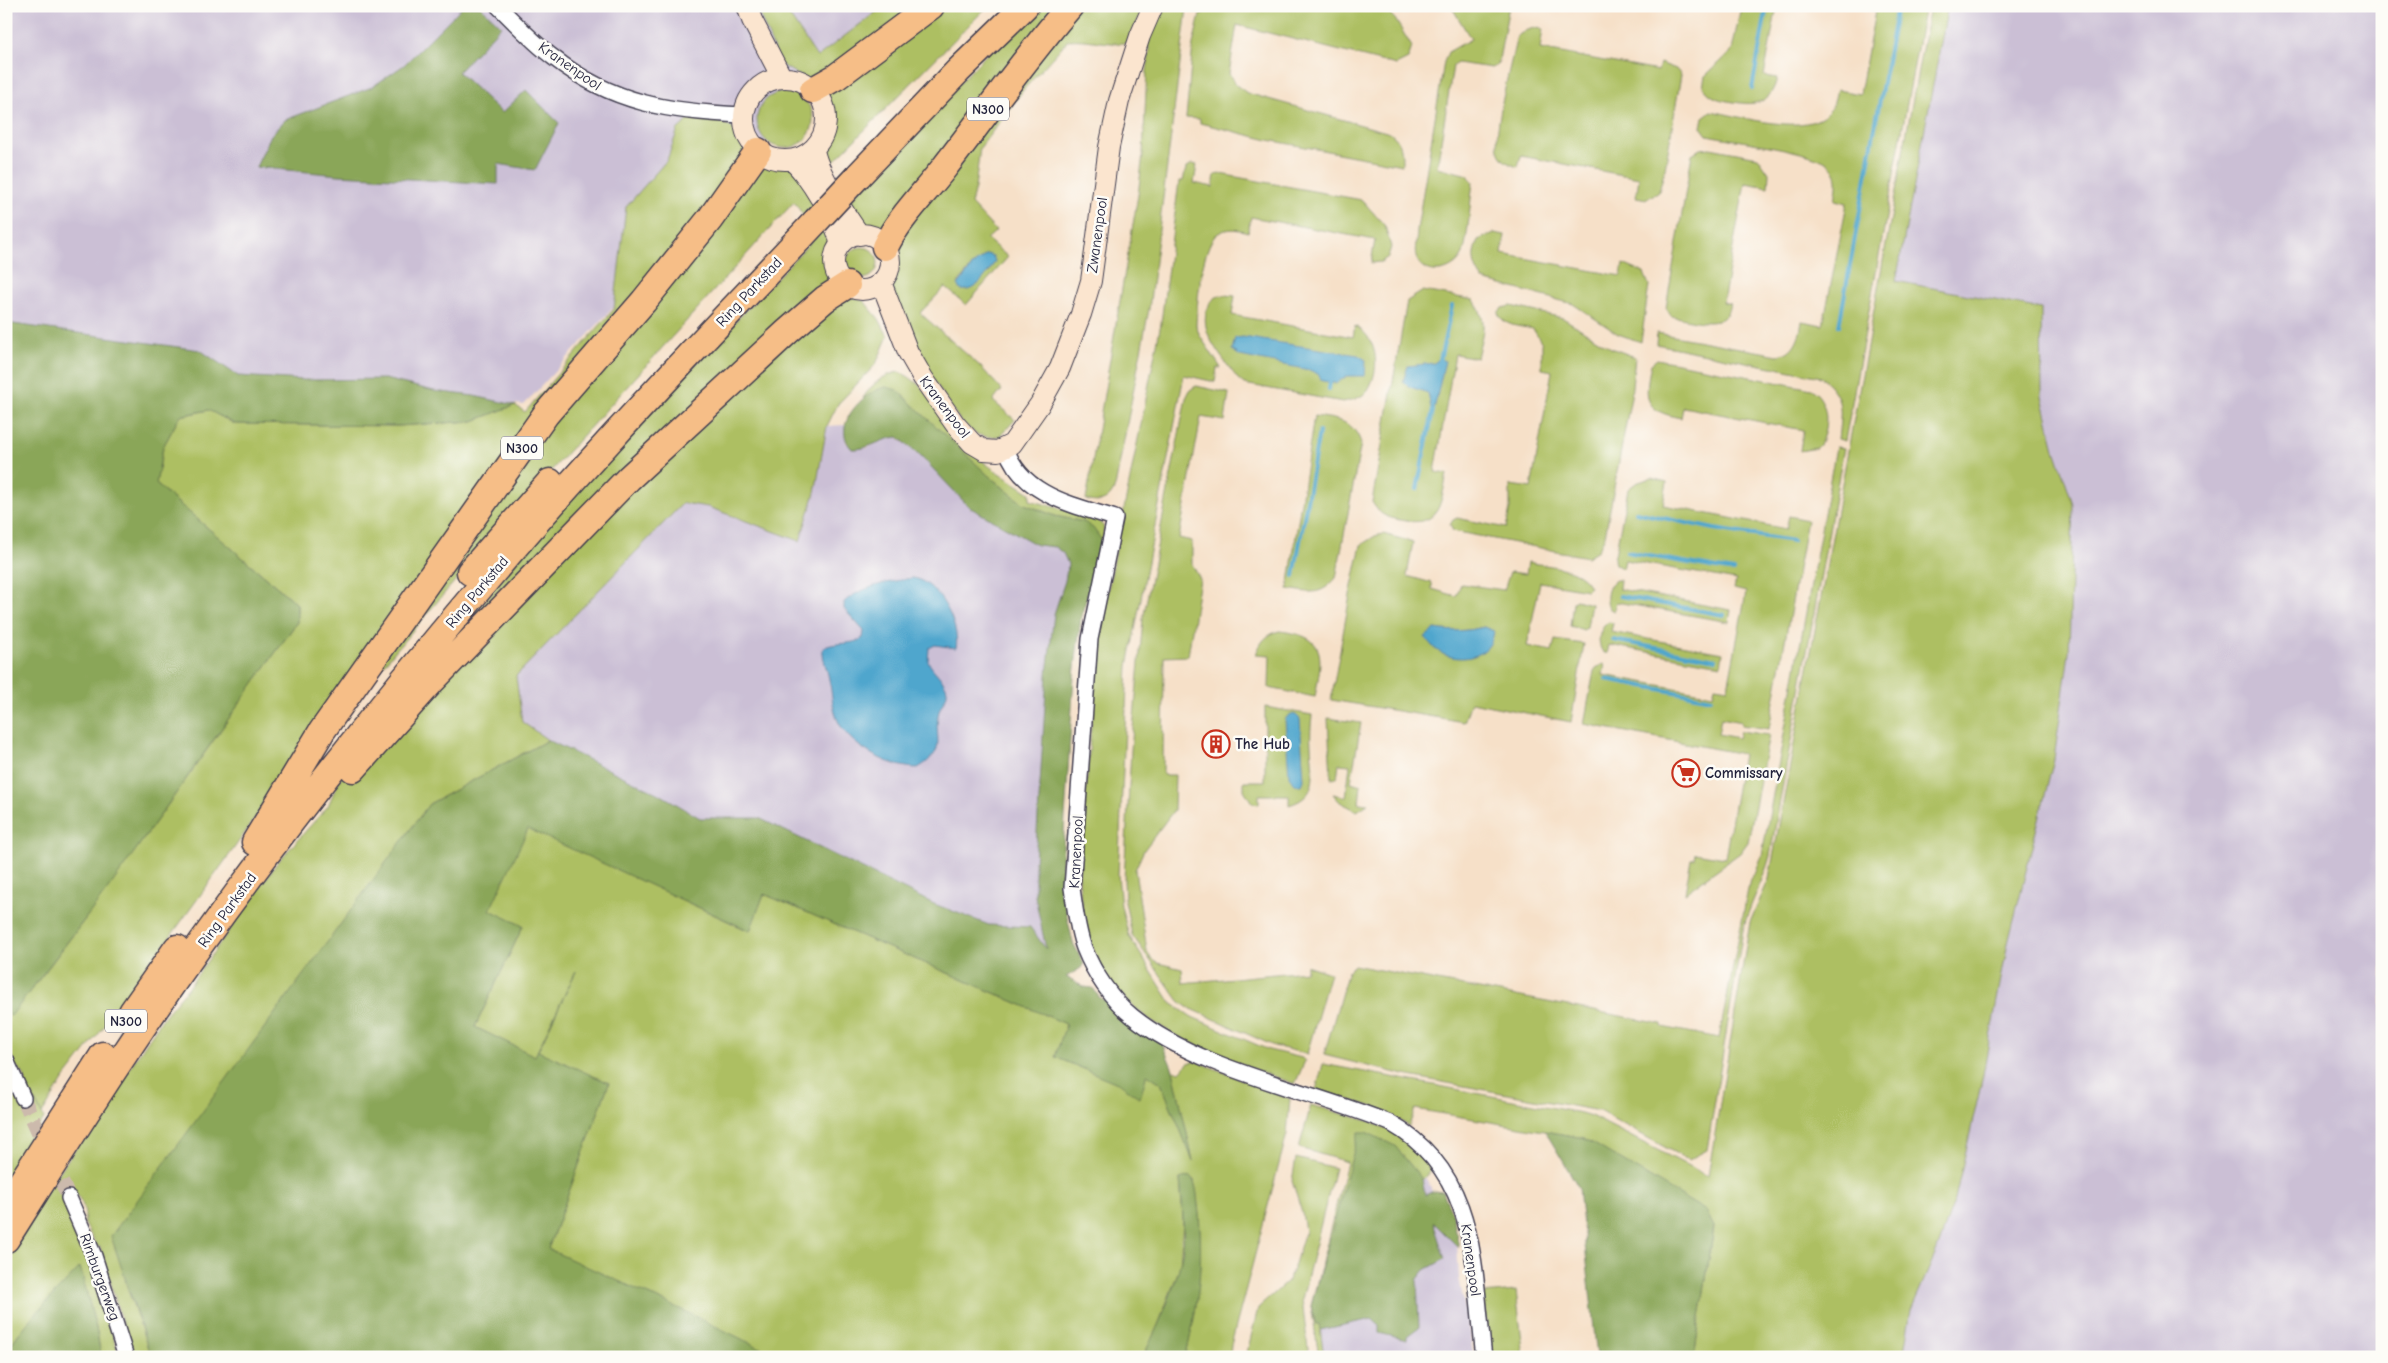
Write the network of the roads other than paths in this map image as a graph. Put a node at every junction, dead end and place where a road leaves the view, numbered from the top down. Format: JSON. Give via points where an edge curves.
{"nodes":[{"id":1,"x":498,"y":6,"type":"edge"},
{"id":2,"x":931,"y":6,"type":"edge"},
{"id":3,"x":1000,"y":6,"type":"edge"},
{"id":4,"x":1025,"y":6,"type":"edge"},
{"id":5,"x":1070,"y":6,"type":"edge"},
{"id":6,"x":1153,"y":6,"type":"edge"},
{"id":7,"x":749,"y":13,"type":"edge"},
{"id":8,"x":782,"y":78,"type":"junction"},
{"id":9,"x":762,"y":85,"type":"junction"},
{"id":10,"x":813,"y":90,"type":"junction"},
{"id":11,"x":743,"y":115,"type":"junction"},
{"id":12,"x":814,"y":148,"type":"junction"},
{"id":13,"x":758,"y":151,"type":"junction"},
{"id":14,"x":791,"y":160,"type":"junction"},
{"id":15,"x":853,"y":169,"type":"junction"},
{"id":16,"x":860,"y":235,"type":"junction"},
{"id":17,"x":840,"y":245,"type":"junction"},
{"id":18,"x":885,"y":247,"type":"junction"},
{"id":19,"x":866,"y":286,"type":"junction"},
{"id":20,"x":1006,"y":448,"type":"junction"},
{"id":21,"x":262,"y":847,"type":"junction"},
{"id":22,"x":6,"y":1060,"type":"edge"},
{"id":23,"x":23,"y":1098,"type":"tunnel mouth"},
{"id":24,"x":69,"y":1198,"type":"tunnel mouth"},
{"id":25,"x":6,"y":1205,"type":"edge"},
{"id":26,"x":6,"y":1239,"type":"edge"},
{"id":27,"x":126,"y":1357,"type":"edge"},
{"id":28,"x":1484,"y":1357,"type":"edge"}],
"edges":[{"from":1,"to":11,"type":"street","name":"Kranenpool","via":[[554,59],[604,90],[676,111]]},
{"from":2,"to":10,"type":"highway","via":[[836,77]]},
{"from":3,"to":15,"type":"highway","name":"Ring Parkstad","number":"N300","via":[[947,58]]},
{"from":4,"to":15,"type":"highway","name":"Ring Parkstad","number":"N300"},
{"from":5,"to":18,"type":"highway","number":"N300","via":[[898,224]]},
{"from":6,"to":20,"type":"main road","name":"Zwanenpool","via":[[1119,101],[1091,281],[1081,314],[1049,388],[1020,434]]},
{"from":7,"to":8,"type":"main road"},
{"from":7,"to":9,"type":"main road"},
{"from":8,"to":9,"type":"main road"},
{"from":8,"to":10,"type":"main road","via":[[794,79]]},
{"from":9,"to":11,"type":"main road","via":[[746,105]]},
{"from":10,"to":12,"type":"main road","via":[[824,108],[826,120],[822,138]]},
{"from":11,"to":13,"type":"main road","via":[[748,138]]},
{"from":12,"to":14,"type":"main road"},
{"from":12,"to":16,"type":"main road","via":[[817,162]]},
{"from":13,"to":14,"type":"main road","via":[[777,160]]},
{"from":13,"to":21,"type":"highway","number":"N300","via":[[710,219],[644,301],[546,414],[322,731]]},
{"from":14,"to":17,"type":"main road","via":[[807,176],[836,230]]},
{"from":15,"to":21,"type":"highway","name":"Ring Parkstad","number":"N300","bridge":true,"via":[[487,579],[338,762]]},
{"from":16,"to":17,"type":"main road"},
{"from":16,"to":18,"type":"main road","via":[[877,239]]},
{"from":17,"to":19,"type":"main road","via":[[835,255],[838,277]]},
{"from":18,"to":19,"type":"main road","via":[[890,266]]},
{"from":19,"to":20,"type":"main road","name":"Kranenpool","via":[[884,318],[901,337],[922,378],[963,433],[984,450],[992,452]]},
{"from":19,"to":21,"type":"highway","number":"N300","via":[[832,293],[629,478],[431,682],[340,784]]},
{"from":20,"to":28,"type":"street","name":"Kranenpool","via":[[1020,476],[1034,487],[1073,506],[1115,518],[1090,639],[1072,888],[1084,948],[1097,973],[1110,994],[1131,1015],[1166,1039],[1216,1062],[1390,1123],[1424,1146],[1458,1194],[1469,1230]]},
{"from":21,"to":25,"type":"highway","name":"Ring Parkstad","number":"N300","via":[[155,979]]},
{"from":21,"to":26,"type":"highway","name":"Ring Parkstad","number":"N300"},
{"from":22,"to":23,"type":"street"},
{"from":24,"to":27,"type":"street","name":"Rimburgerweg","via":[[94,1256]]}]}
